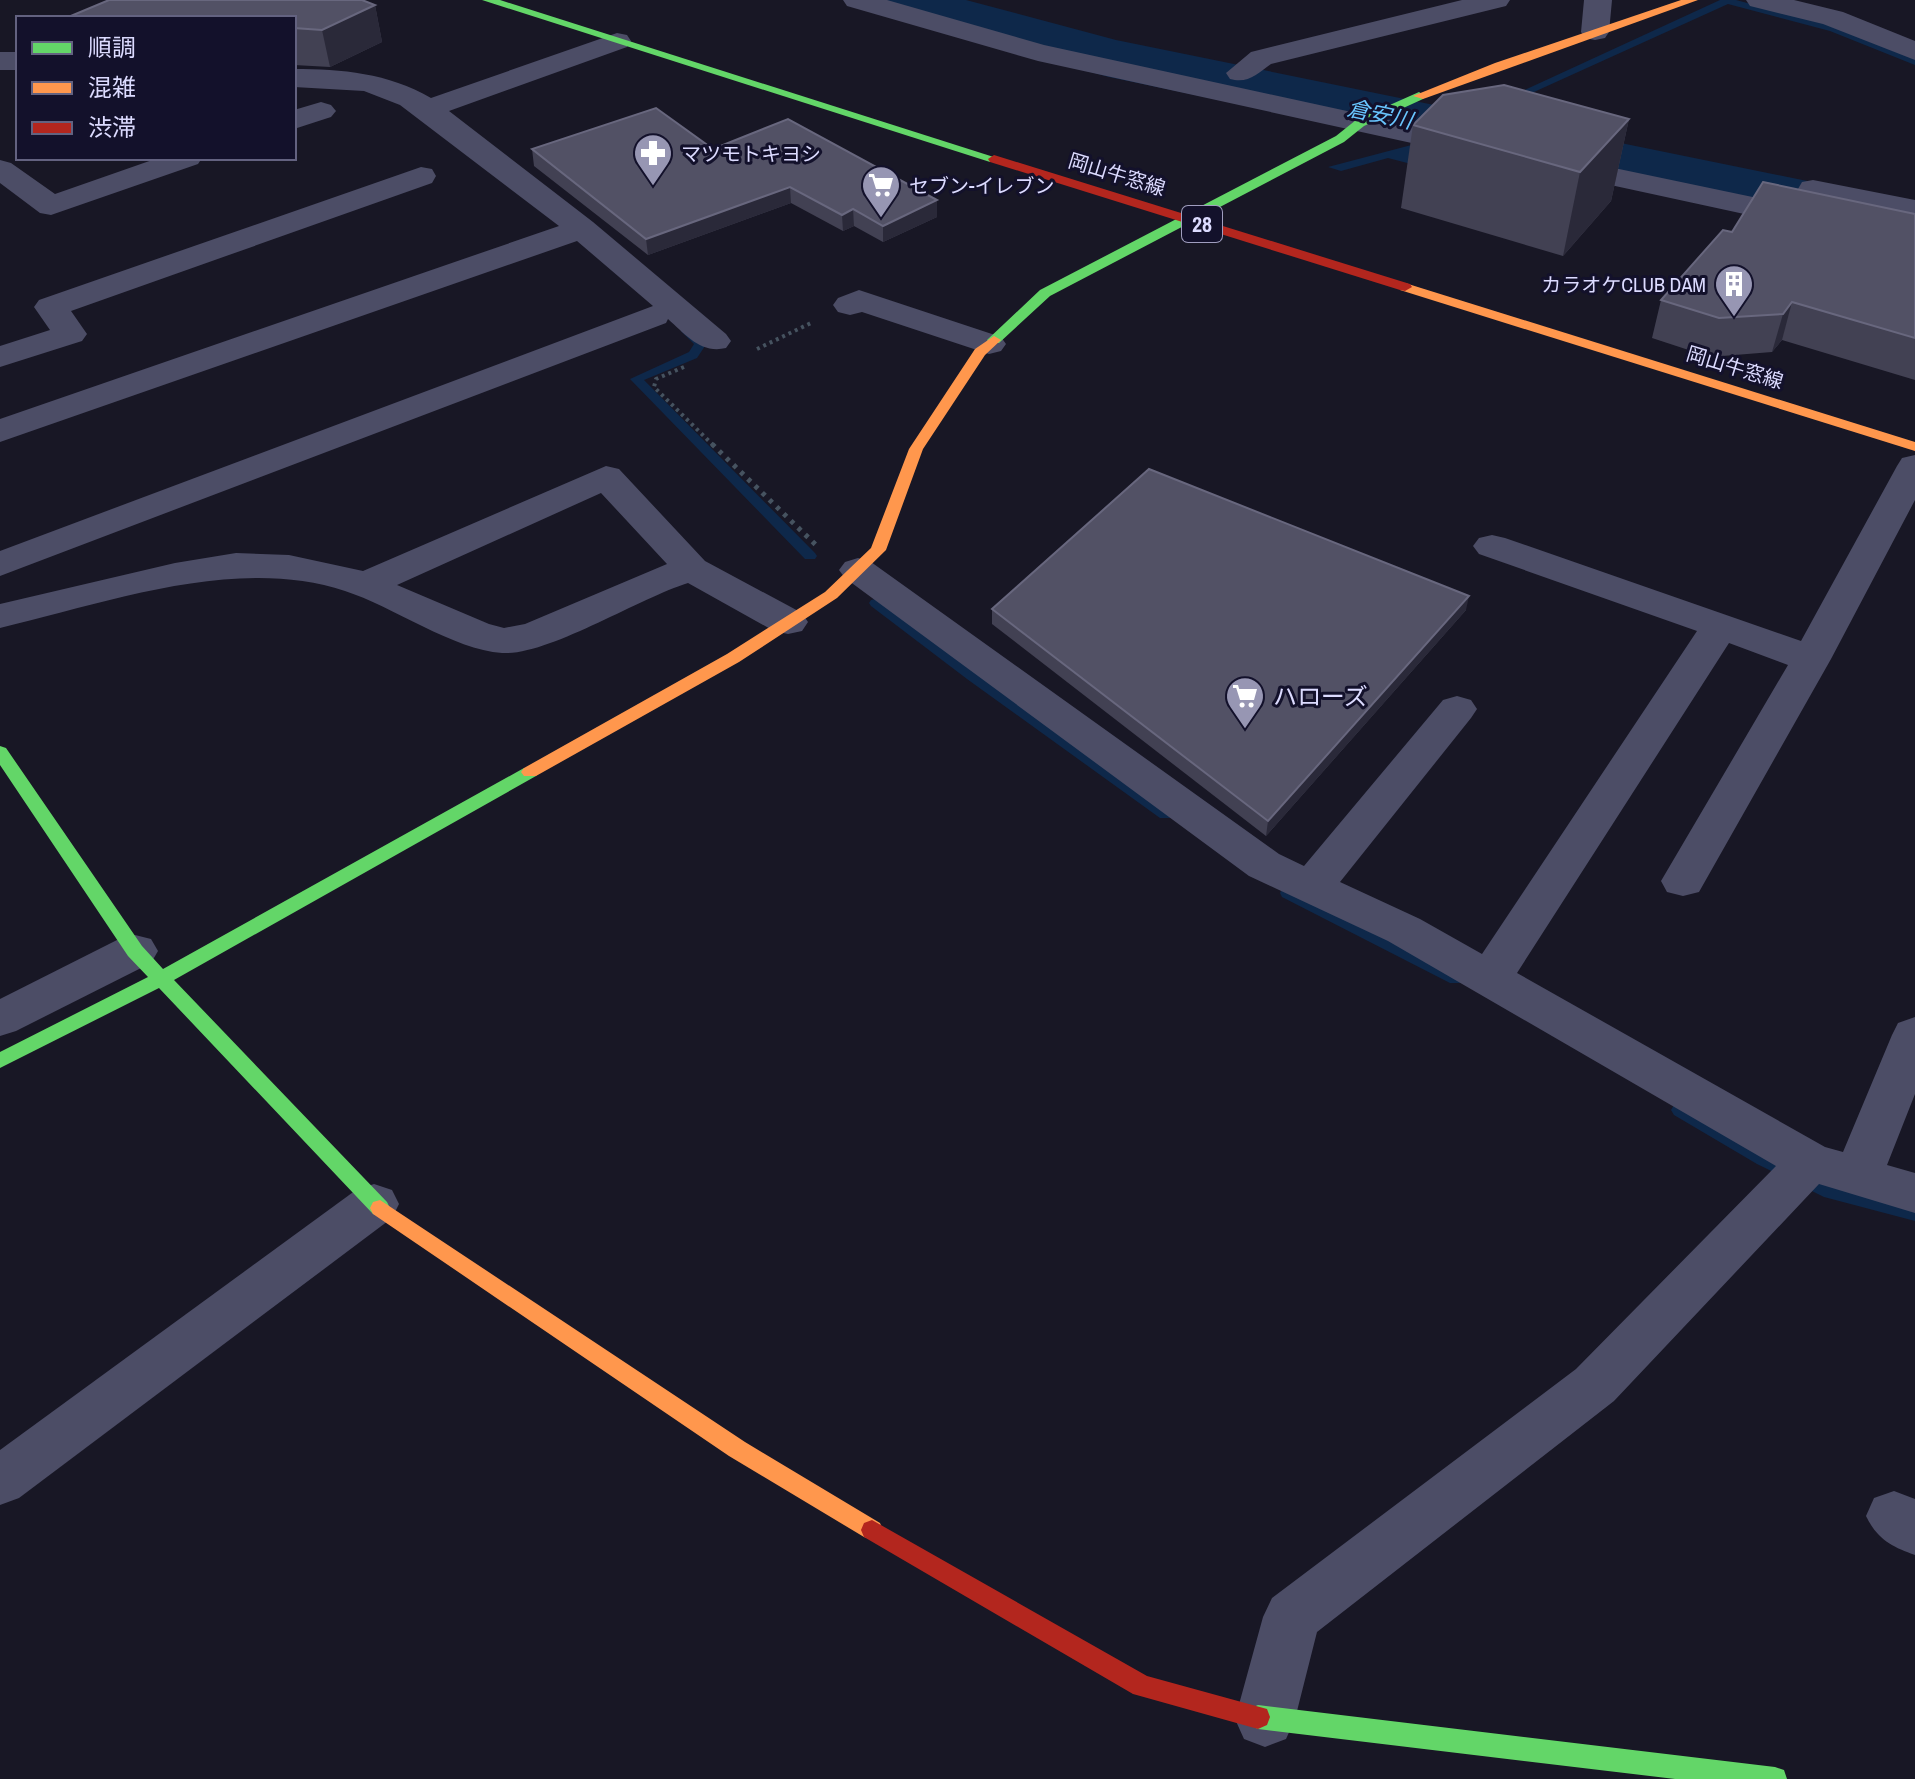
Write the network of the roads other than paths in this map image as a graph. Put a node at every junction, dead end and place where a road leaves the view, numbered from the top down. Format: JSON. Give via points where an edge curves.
{"nodes":[{"id":1,"x":488,"y":0,"type":"edge"},
{"id":2,"x":857,"y":0,"type":"edge"},
{"id":3,"x":939,"y":0,"type":"edge"},
{"id":4,"x":1496,"y":0,"type":"edge"},
{"id":5,"x":1598,"y":0,"type":"edge"},
{"id":6,"x":1692,"y":0,"type":"edge"},
{"id":7,"x":1760,"y":0,"type":"edge"},
{"id":8,"x":1595,"y":32,"type":"junction"},
{"id":9,"x":617,"y":41,"type":"junction"},
{"id":10,"x":1908,"y":41,"type":"edge"},
{"id":11,"x":1240,"y":73,"type":"junction"},
{"id":12,"x":296,"y":78,"type":"edge"},
{"id":13,"x":1393,"y":107,"type":"junction"},
{"id":14,"x":428,"y":109,"type":"junction"},
{"id":15,"x":1364,"y":121,"type":"junction"},
{"id":16,"x":1550,"y":136,"type":"edge"},
{"id":17,"x":1529,"y":159,"type":"edge"},
{"id":18,"x":181,"y":160,"type":"edge"},
{"id":19,"x":1718,"y":170,"type":"dead end"},
{"id":20,"x":421,"y":176,"type":"dead end"},
{"id":21,"x":1778,"y":182,"type":"edge"},
{"id":22,"x":8,"y":185,"type":"edge"},
{"id":23,"x":1915,"y":209,"type":"edge"},
{"id":24,"x":1187,"y":219,"type":"junction"},
{"id":25,"x":575,"y":231,"type":"junction"},
{"id":26,"x":1915,"y":241,"type":"edge"},
{"id":27,"x":850,"y":305,"type":"road end"},
{"id":28,"x":654,"y":316,"type":"dead end"},
{"id":29,"x":714,"y":341,"type":"road end"},
{"id":30,"x":989,"y":344,"type":"junction"},
{"id":31,"x":0,"y":357,"type":"edge"},
{"id":32,"x":0,"y":431,"type":"edge"},
{"id":33,"x":1915,"y":447,"type":"edge"},
{"id":34,"x":1915,"y":466,"type":"edge"},
{"id":35,"x":1492,"y":546,"type":"dead end"},
{"id":36,"x":0,"y":564,"type":"edge"},
{"id":37,"x":692,"y":569,"type":"junction"},
{"id":38,"x":858,"y":570,"type":"junction"},
{"id":39,"x":364,"y":585,"type":"junction"},
{"id":40,"x":0,"y":616,"type":"edge"},
{"id":41,"x":788,"y":622,"type":"junction"},
{"id":42,"x":1720,"y":626,"type":"junction"},
{"id":43,"x":1811,"y":659,"type":"junction"},
{"id":44,"x":1457,"y":709,"type":"dead end"},
{"id":45,"x":5,"y":768,"type":"edge"},
{"id":46,"x":1683,"y":881,"type":"dead end"},
{"id":47,"x":1311,"y":887,"type":"junction"},
{"id":48,"x":148,"y":964,"type":"junction"},
{"id":49,"x":1489,"y":979,"type":"junction"},
{"id":50,"x":0,"y":1019,"type":"edge"},
{"id":51,"x":1915,"y":1035,"type":"edge"},
{"id":52,"x":0,"y":1061,"type":"edge"},
{"id":53,"x":1801,"y":1171,"type":"junction"},
{"id":54,"x":1858,"y":1176,"type":"junction"},
{"id":55,"x":1915,"y":1193,"type":"edge"},
{"id":56,"x":374,"y":1204,"type":"junction"},
{"id":57,"x":0,"y":1481,"type":"edge"},
{"id":58,"x":1265,"y":1719,"type":"junction"},
{"id":59,"x":1775,"y":1779,"type":"edge"}],
"edges":[{"from":1,"to":9,"type":"street","name":"岡山牛窓線","number":"28"},
{"from":2,"to":15,"type":"street","via":[[1038,52]]},
{"from":3,"to":11,"type":"street","via":[[1122,49]]},
{"from":4,"to":11,"type":"street","via":[[1261,58]]},
{"from":5,"to":8,"type":"street"},
{"from":6,"to":8,"type":"street"},
{"from":7,"to":10,"type":"street"},
{"from":8,"to":13,"type":"street"},
{"from":9,"to":14,"type":"street"},
{"from":9,"to":24,"type":"street","name":"岡山牛窓線","number":"28"},
{"from":11,"to":13,"type":"street"},
{"from":12,"to":14,"type":"street","via":[[376,83]]},
{"from":13,"to":15,"type":"street"},
{"from":13,"to":15,"type":"street","via":[[1494,138]]},
{"from":14,"to":25,"type":"street"},
{"from":15,"to":24,"type":"street","via":[[1340,139]]},
{"from":16,"to":19,"type":"street"},
{"from":17,"to":26,"type":"street"},
{"from":18,"to":22,"type":"street","via":[[51,206]]},
{"from":20,"to":31,"type":"street","via":[[51,307],[70,334]]},
{"from":21,"to":23,"type":"street"},
{"from":24,"to":30,"type":"street","via":[[1045,293]]},
{"from":24,"to":33,"type":"street","name":"岡山牛窓線","number":"28"},
{"from":25,"to":29,"type":"street"},
{"from":25,"to":32,"type":"street"},
{"from":27,"to":30,"type":"street","via":[[859,300]]},
{"from":28,"to":36,"type":"street"},
{"from":30,"to":38,"type":"street","via":[[916,449],[878,550]]},
{"from":34,"to":43,"type":"street"},
{"from":35,"to":42,"type":"street"},
{"from":37,"to":39,"type":"street","via":[[536,634],[503,641]]},
{"from":37,"to":39,"type":"street","via":[[606,477]]},
{"from":37,"to":41,"type":"street"},
{"from":38,"to":41,"type":"street"},
{"from":38,"to":47,"type":"street","via":[[1264,865]]},
{"from":39,"to":40,"type":"street","via":[[289,567],[236,565]]},
{"from":41,"to":48,"type":"street","via":[[733,658]]},
{"from":42,"to":43,"type":"street"},
{"from":42,"to":49,"type":"street"},
{"from":43,"to":46,"type":"street"},
{"from":44,"to":47,"type":"street"},
{"from":45,"to":48,"type":"street"},
{"from":47,"to":49,"type":"street","via":[[1404,930]]},
{"from":48,"to":50,"type":"street"},
{"from":48,"to":52,"type":"street"},
{"from":48,"to":56,"type":"street"},
{"from":49,"to":53,"type":"street"},
{"from":51,"to":54,"type":"street"},
{"from":53,"to":54,"type":"street"},
{"from":53,"to":58,"type":"street","via":[[1595,1385],[1292,1617]]},
{"from":54,"to":55,"type":"street"},
{"from":56,"to":57,"type":"street"},
{"from":56,"to":58,"type":"street","via":[[737,1449],[984,1597],[1142,1686]]},
{"from":58,"to":59,"type":"street"}]}
